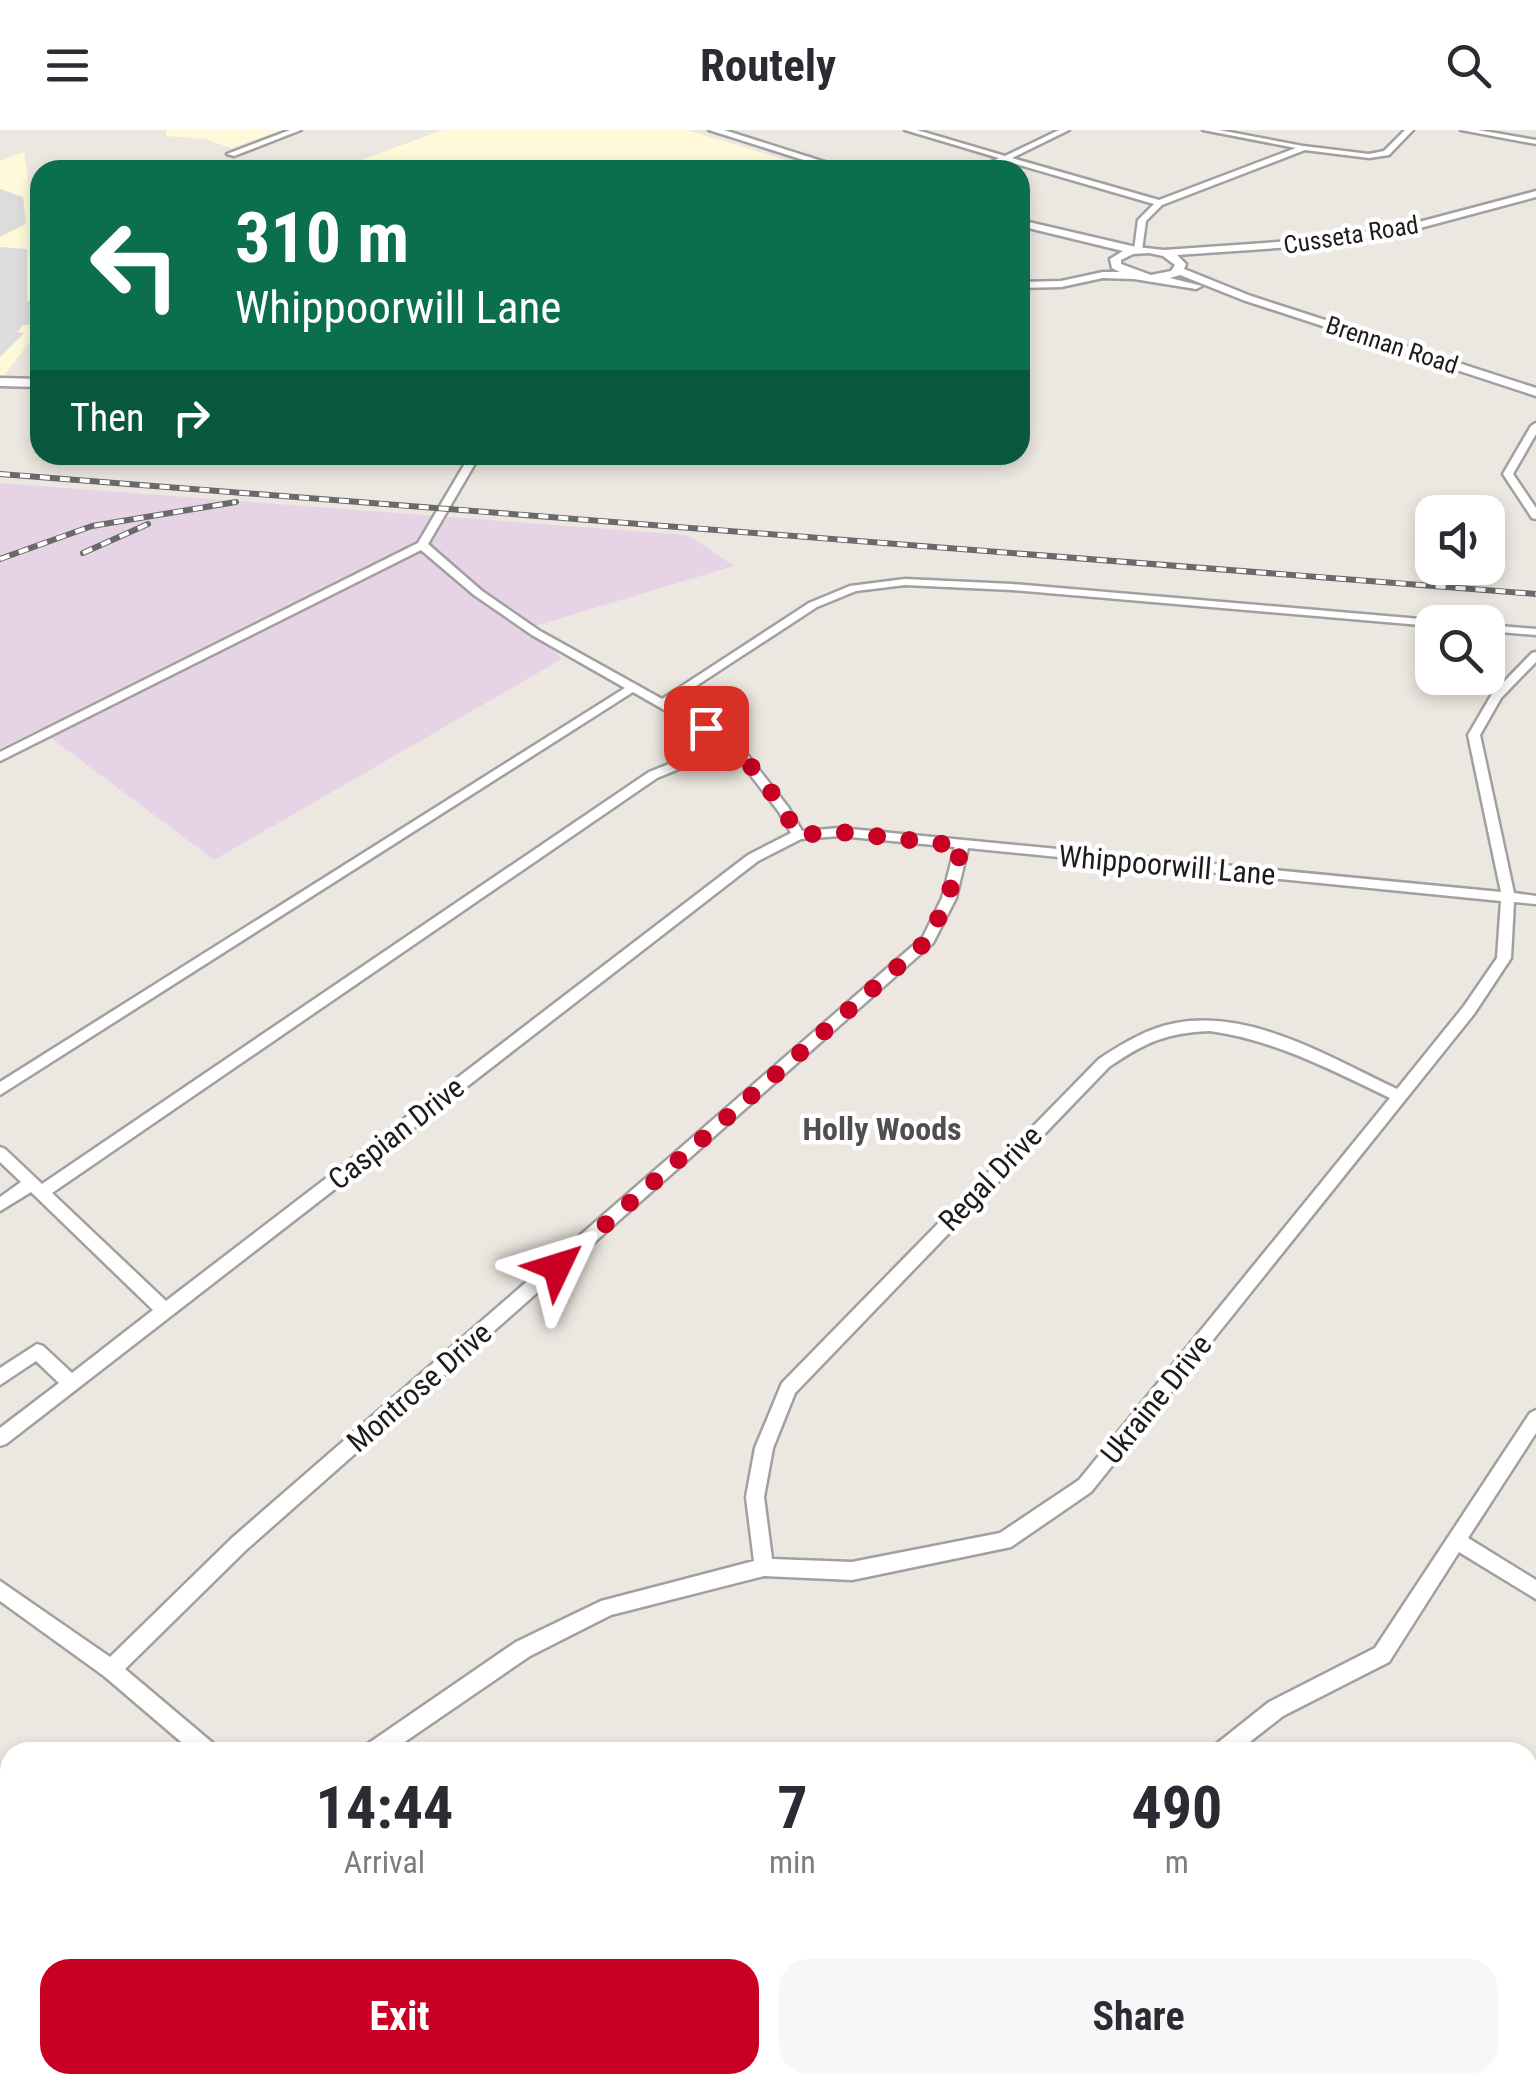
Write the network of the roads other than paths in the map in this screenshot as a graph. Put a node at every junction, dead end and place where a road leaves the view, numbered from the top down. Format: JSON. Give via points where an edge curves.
{"nodes":[{"id":1,"x":297,"y":130,"type":"edge"},
{"id":2,"x":714,"y":130,"type":"edge"},
{"id":3,"x":909,"y":130,"type":"edge"},
{"id":4,"x":1066,"y":130,"type":"edge"},
{"id":5,"x":1208,"y":130,"type":"edge"},
{"id":6,"x":1409,"y":130,"type":"edge"},
{"id":7,"x":1465,"y":130,"type":"edge"},
{"id":8,"x":1536,"y":142,"type":"edge"},
{"id":9,"x":1304,"y":148,"type":"junction"},
{"id":10,"x":231,"y":154,"type":"dead end"},
{"id":11,"x":1005,"y":158,"type":"junction"},
{"id":12,"x":812,"y":160,"type":"edge"},
{"id":13,"x":1001,"y":160,"type":"edge"},
{"id":14,"x":1012,"y":160,"type":"edge"},
{"id":15,"x":1030,"y":165,"type":"edge"},
{"id":16,"x":1536,"y":194,"type":"edge"},
{"id":17,"x":1160,"y":204,"type":"junction"},
{"id":18,"x":1030,"y":226,"type":"edge"},
{"id":19,"x":1030,"y":228,"type":"edge"},
{"id":20,"x":1043,"y":233,"type":"junction"},
{"id":21,"x":1142,"y":234,"type":"junction"},
{"id":22,"x":1273,"y":247,"type":"junction"},
{"id":23,"x":1137,"y":250,"type":"junction"},
{"id":24,"x":1161,"y":252,"type":"junction"},
{"id":25,"x":1220,"y":254,"type":"junction"},
{"id":26,"x":1116,"y":258,"type":"junction"},
{"id":27,"x":1089,"y":263,"type":"junction"},
{"id":28,"x":1180,"y":269,"type":"junction"},
{"id":29,"x":1149,"y":278,"type":"junction"},
{"id":30,"x":1030,"y":284,"type":"edge"},
{"id":31,"x":1036,"y":284,"type":"junction"},
{"id":32,"x":1247,"y":298,"type":"junction"},
{"id":33,"x":1300,"y":314,"type":"junction"},
{"id":34,"x":0,"y":382,"type":"edge"},
{"id":35,"x":30,"y":383,"type":"edge"},
{"id":36,"x":1536,"y":392,"type":"edge"},
{"id":37,"x":1536,"y":426,"type":"edge"},
{"id":38,"x":469,"y":465,"type":"edge"},
{"id":39,"x":1536,"y":516,"type":"edge"},
{"id":40,"x":422,"y":546,"type":"junction"},
{"id":41,"x":1415,"y":622,"type":"edge"},
{"id":42,"x":1505,"y":629,"type":"edge"},
{"id":43,"x":1536,"y":632,"type":"edge"},
{"id":44,"x":1536,"y":655,"type":"edge"},
{"id":45,"x":632,"y":688,"type":"junction"},
{"id":46,"x":663,"y":703,"type":"junction"},
{"id":47,"x":732,"y":743,"type":"junction"},
{"id":48,"x":0,"y":757,"type":"edge"},
{"id":49,"x":798,"y":835,"type":"junction"},
{"id":50,"x":962,"y":846,"type":"junction"},
{"id":51,"x":1508,"y":895,"type":"junction"},
{"id":52,"x":1536,"y":900,"type":"edge"},
{"id":53,"x":0,"y":1089,"type":"edge"},
{"id":54,"x":1397,"y":1095,"type":"junction"},
{"id":55,"x":0,"y":1153,"type":"edge"},
{"id":56,"x":38,"y":1187,"type":"junction"},
{"id":57,"x":0,"y":1205,"type":"edge"},
{"id":58,"x":165,"y":1310,"type":"junction"},
{"id":59,"x":0,"y":1378,"type":"edge"},
{"id":60,"x":71,"y":1383,"type":"junction"},
{"id":61,"x":1536,"y":1418,"type":"edge"},
{"id":62,"x":0,"y":1438,"type":"edge"},
{"id":63,"x":1457,"y":1541,"type":"junction"},
{"id":64,"x":764,"y":1567,"type":"junction"},
{"id":65,"x":0,"y":1590,"type":"edge"},
{"id":66,"x":1536,"y":1590,"type":"edge"},
{"id":67,"x":111,"y":1669,"type":"junction"},
{"id":68,"x":196,"y":1742,"type":"edge"},
{"id":69,"x":388,"y":1742,"type":"edge"},
{"id":70,"x":1235,"y":1742,"type":"edge"}],
"edges":[{"from":1,"to":10,"type":"street"},
{"from":2,"to":12,"type":"street"},
{"from":3,"to":11,"type":"street"},
{"from":4,"to":11,"type":"street"},
{"from":5,"to":9,"type":"street"},
{"from":6,"to":9,"type":"street","via":[[1395,148],[1369,156]]},
{"from":7,"to":8,"type":"street"},
{"from":9,"to":17,"type":"street"},
{"from":11,"to":13,"type":"street"},
{"from":11,"to":14,"type":"street"},
{"from":15,"to":17,"type":"street"},
{"from":16,"to":22,"type":"street","name":"Cusseta Road","via":[[1400,230]]},
{"from":17,"to":21,"type":"street","via":[[1144,216]]},
{"from":18,"to":23,"type":"street","name":"Cusseta Road"},
{"from":19,"to":20,"type":"street"},
{"from":20,"to":26,"type":"street"},
{"from":20,"to":27,"type":"street"},
{"from":21,"to":23,"type":"street"},
{"from":21,"to":24,"type":"street"},
{"from":22,"to":24,"type":"street","name":"Cusseta Road"},
{"from":22,"to":25,"type":"street"},
{"from":23,"to":24,"type":"street","name":"Cusseta Road"},
{"from":23,"to":26,"type":"street"},
{"from":24,"to":28,"type":"street","name":"Brennan Road","via":[[1176,258]]},
{"from":25,"to":28,"type":"street"},
{"from":25,"to":33,"type":"street","via":[[1202,266],[1207,276]]},
{"from":26,"to":27,"type":"street"},
{"from":26,"to":29,"type":"street","via":[[1119,269]]},
{"from":27,"to":31,"type":"street"},
{"from":28,"to":29,"type":"street"},
{"from":28,"to":32,"type":"street","name":"Brennan Road"},
{"from":29,"to":31,"type":"street","via":[[1103,275]]},
{"from":29,"to":32,"type":"street","name":"Brennan Road"},
{"from":30,"to":31,"type":"street"},
{"from":32,"to":33,"type":"street","name":"Brennan Road"},
{"from":33,"to":36,"type":"street","name":"Brennan Road"},
{"from":34,"to":35,"type":"street"},
{"from":37,"to":39,"type":"street","via":[[1508,474]]},
{"from":38,"to":40,"type":"street"},
{"from":40,"to":45,"type":"street","via":[[536,633]]},
{"from":40,"to":48,"type":"street"},
{"from":41,"to":46,"type":"street","via":[[905,582],[854,588],[813,605]]},
{"from":42,"to":43,"type":"street"},
{"from":44,"to":51,"type":"street","name":"Ukraine Drive","via":[[1496,696],[1474,735]]},
{"from":45,"to":46,"type":"street"},
{"from":45,"to":53,"type":"street"},
{"from":46,"to":47,"type":"street"},
{"from":47,"to":49,"type":"street"},
{"from":47,"to":56,"type":"street","via":[[653,775]]},
{"from":49,"to":50,"type":"street","name":"Whippoorwill Lane","via":[[840,832]]},
{"from":49,"to":58,"type":"street","name":"Caspian Drive","via":[[753,858]]},
{"from":50,"to":51,"type":"street","name":"Whippoorwill Lane"},
{"from":50,"to":67,"type":"street","name":"Montrose Drive","via":[[928,940],[239,1544]]},
{"from":51,"to":52,"type":"street","name":"Whippoorwill Lane"},
{"from":51,"to":54,"type":"street","name":"Ukraine Drive","via":[[1504,958]]},
{"from":54,"to":64,"type":"street","name":"Ukraine Drive","via":[[1085,1486],[1004,1541],[852,1571]]},
{"from":54,"to":64,"type":"street","name":"Regal Drive","via":[[1241,1030],[1181,1027],[1104,1063],[788,1388],[764,1448],[756,1497]]},
{"from":55,"to":56,"type":"street"},
{"from":56,"to":57,"type":"street"},
{"from":56,"to":58,"type":"street"},
{"from":58,"to":60,"type":"street","name":"Caspian Drive"},
{"from":59,"to":60,"type":"street","via":[[36,1351]]},
{"from":60,"to":62,"type":"street","name":"Caspian Drive"},
{"from":61,"to":63,"type":"street"},
{"from":63,"to":66,"type":"street"},
{"from":63,"to":70,"type":"street","via":[[1382,1655],[1276,1709]]},
{"from":64,"to":69,"type":"street","name":"Ukraine Drive","via":[[608,1607],[523,1649]]},
{"from":65,"to":67,"type":"street"},
{"from":67,"to":68,"type":"street"}]}
